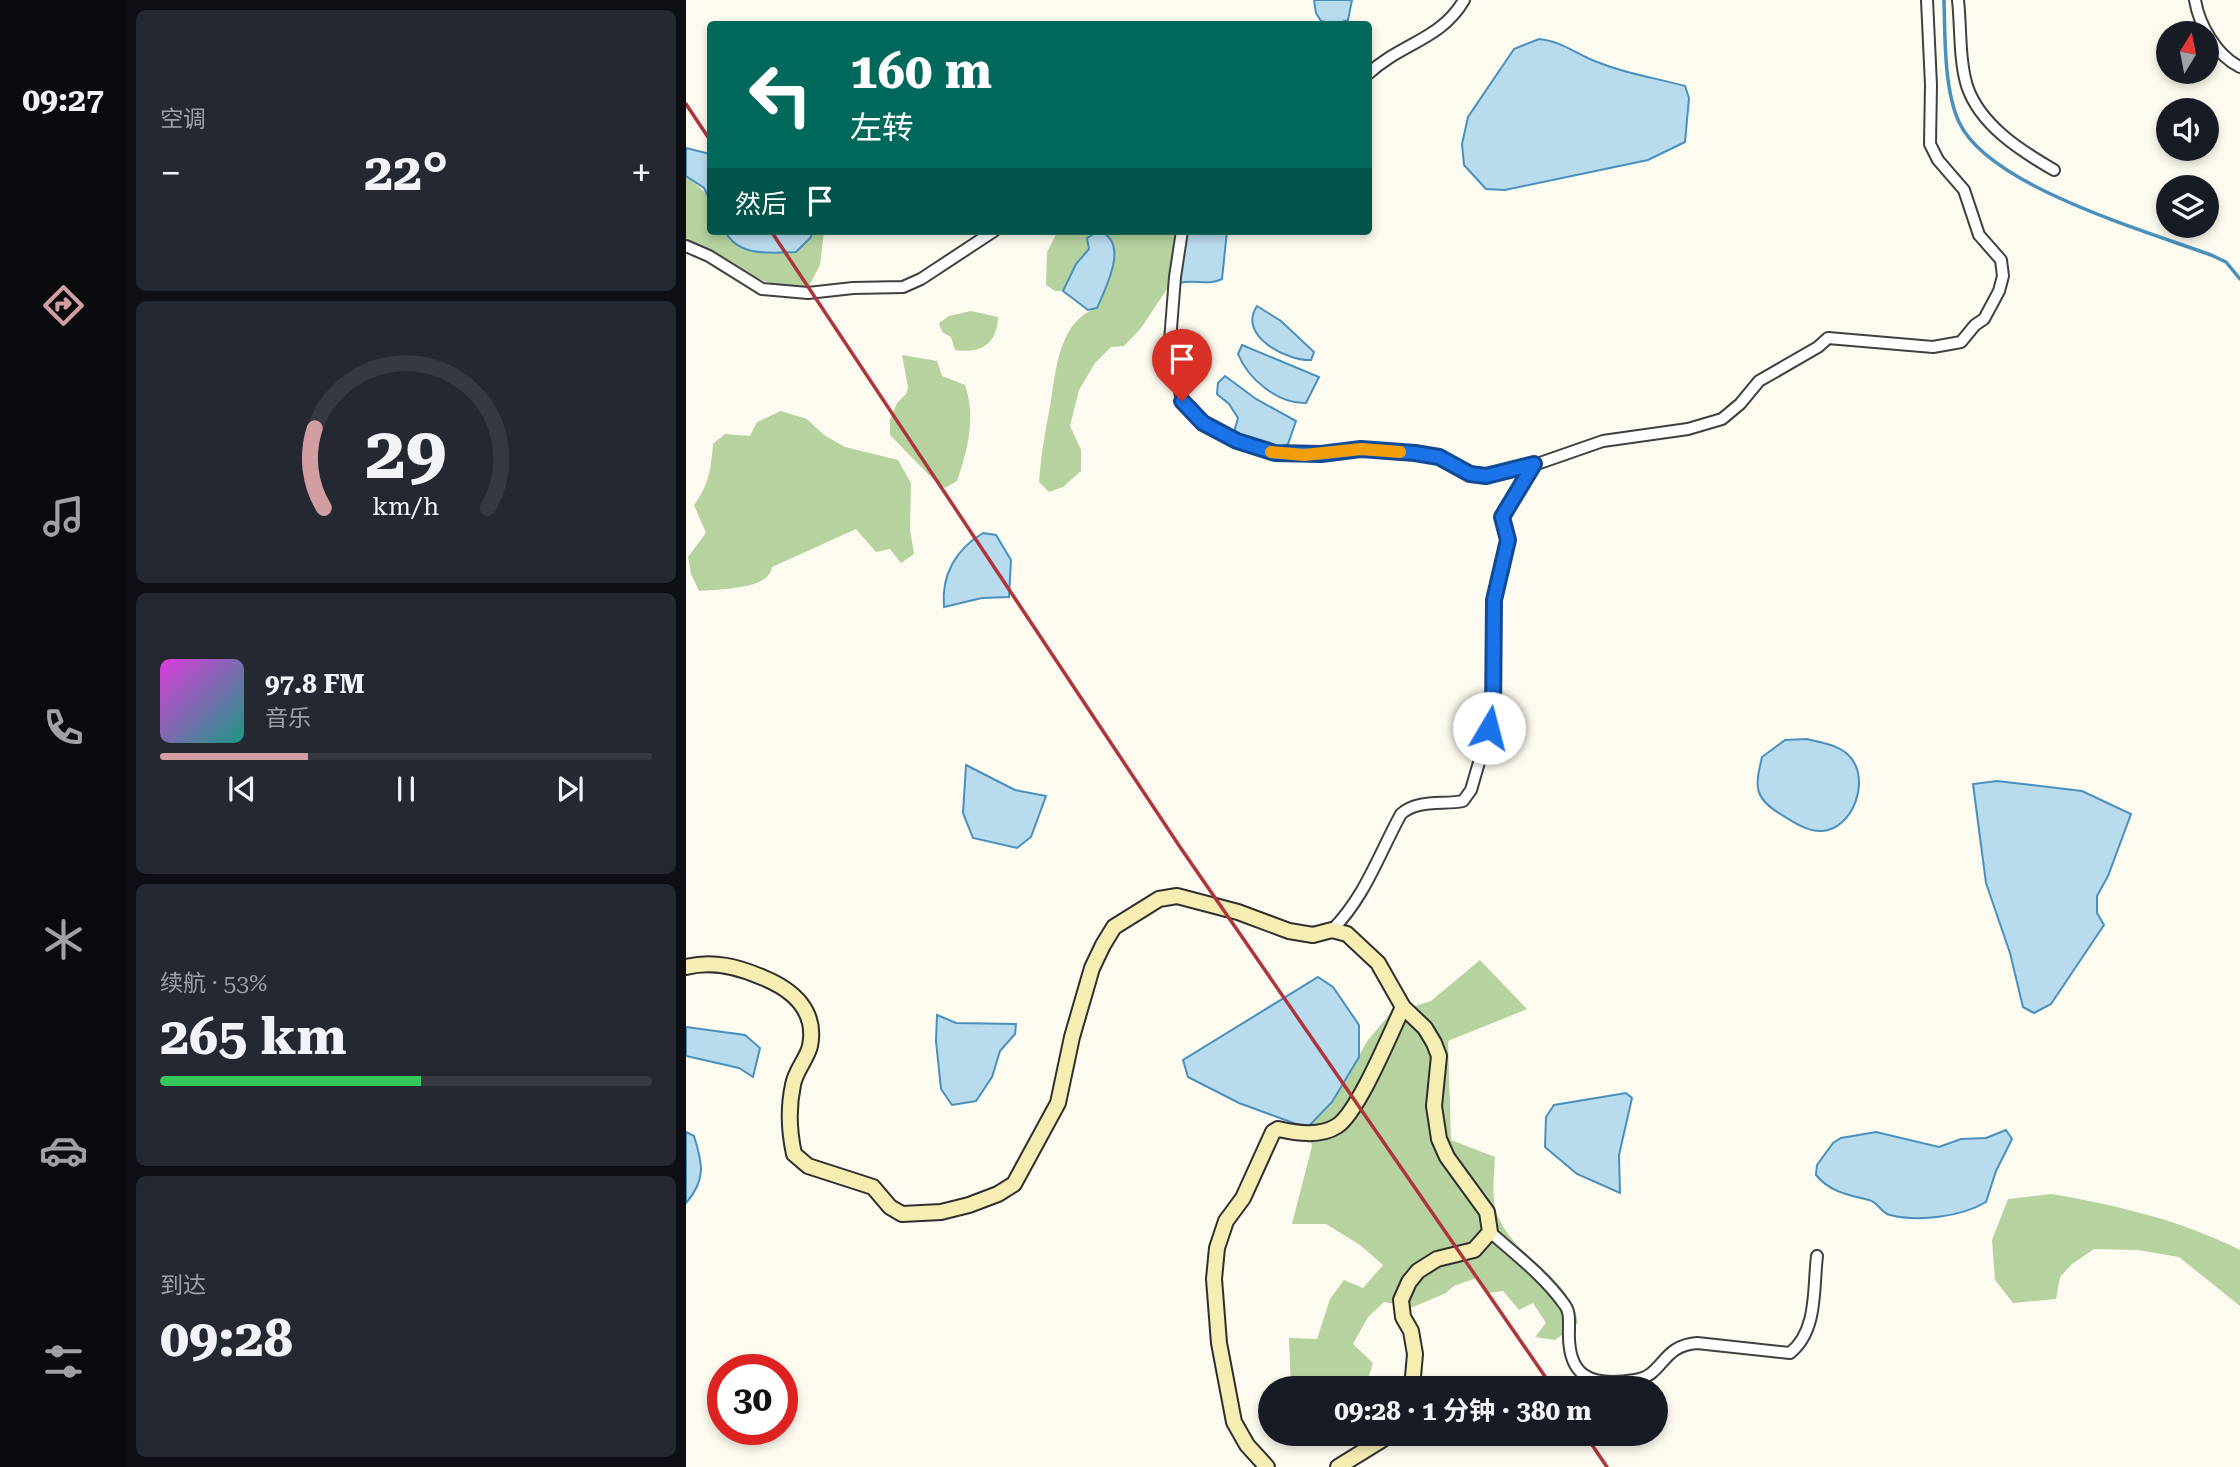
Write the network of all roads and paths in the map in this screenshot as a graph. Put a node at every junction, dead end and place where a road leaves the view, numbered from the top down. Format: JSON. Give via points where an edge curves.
{"nodes":[{"id":1,"x":1464,"y":0,"type":"edge"},
{"id":2,"x":1927,"y":0,"type":"edge"},
{"id":3,"x":1958,"y":0,"type":"edge"},
{"id":4,"x":2195,"y":0,"type":"edge"},
{"id":5,"x":2240,"y":67,"type":"edge"},
{"id":6,"x":1372,"y":71,"type":"edge"},
{"id":7,"x":2054,"y":170,"type":"dead end"},
{"id":8,"x":988,"y":235,"type":"edge"},
{"id":9,"x":1181,"y":235,"type":"edge"},
{"id":10,"x":686,"y":246,"type":"edge"},
{"id":11,"x":1534,"y":464,"type":"junction"},
{"id":12,"x":1332,"y":930,"type":"junction"},
{"id":13,"x":686,"y":967,"type":"edge"},
{"id":14,"x":1403,"y":1007,"type":"junction"},
{"id":15,"x":1490,"y":1232,"type":"junction"},
{"id":16,"x":1817,"y":1256,"type":"dead end"},
{"id":17,"x":1413,"y":1376,"type":"edge"},
{"id":18,"x":1372,"y":1446,"type":"edge"},
{"id":19,"x":1267,"y":1467,"type":"edge"},
{"id":20,"x":1338,"y":1467,"type":"edge"}],
"edges":[{"from":1,"to":6,"type":"street","via":[[1440,30],[1391,54]]},
{"from":2,"to":11,"type":"street","via":[[1930,144],[1964,190],[1979,235],[2001,260],[1999,291],[1984,319],[1961,342],[1940,346],[1828,338],[1759,381],[1722,419],[1688,429],[1603,441]]},
{"from":3,"to":7,"type":"street","via":[[1966,84],[1976,107],[2020,150]]},
{"from":4,"to":5,"type":"street","via":[[2212,40]]},
{"from":8,"to":10,"type":"street","via":[[903,287],[808,293],[762,289]]},
{"from":9,"to":11,"type":"street","via":[[1170,341],[1172,365],[1182,401],[1203,423],[1237,441],[1275,453],[1361,449],[1415,453],[1439,457],[1470,474],[1486,476]]},
{"from":11,"to":12,"type":"street","via":[[1502,517],[1508,540],[1494,600],[1493,714],[1471,790],[1463,800],[1418,804],[1401,814],[1363,890]]},
{"from":12,"to":13,"type":"street","via":[[1313,935],[1289,931],[1177,896],[1159,899],[1114,926],[1092,968],[1058,1103],[1014,1184],[969,1205],[921,1214],[902,1213],[890,1207],[873,1187],[808,1166],[794,1154],[789,1120],[793,1082],[810,1047],[811,1024],[802,1002],[749,971],[722,964]]},
{"from":12,"to":14,"type":"street","via":[[1347,933],[1378,963]]},
{"from":14,"to":15,"type":"street","via":[[1425,1028],[1439,1056],[1434,1106],[1439,1139],[1487,1212]]},
{"from":14,"to":19,"type":"street","via":[[1354,1105],[1338,1126],[1321,1132],[1273,1132],[1243,1198],[1226,1221],[1217,1248],[1214,1304],[1234,1422]]},
{"from":15,"to":16,"type":"street","via":[[1566,1305],[1571,1361],[1579,1373],[1611,1381],[1637,1380],[1651,1373],[1673,1348],[1682,1345],[1790,1353],[1802,1344],[1809,1329]]},
{"from":15,"to":17,"type":"street","via":[[1474,1250],[1437,1259],[1409,1282],[1401,1300],[1415,1354]]},
{"from":18,"to":20,"type":"street"}]}
